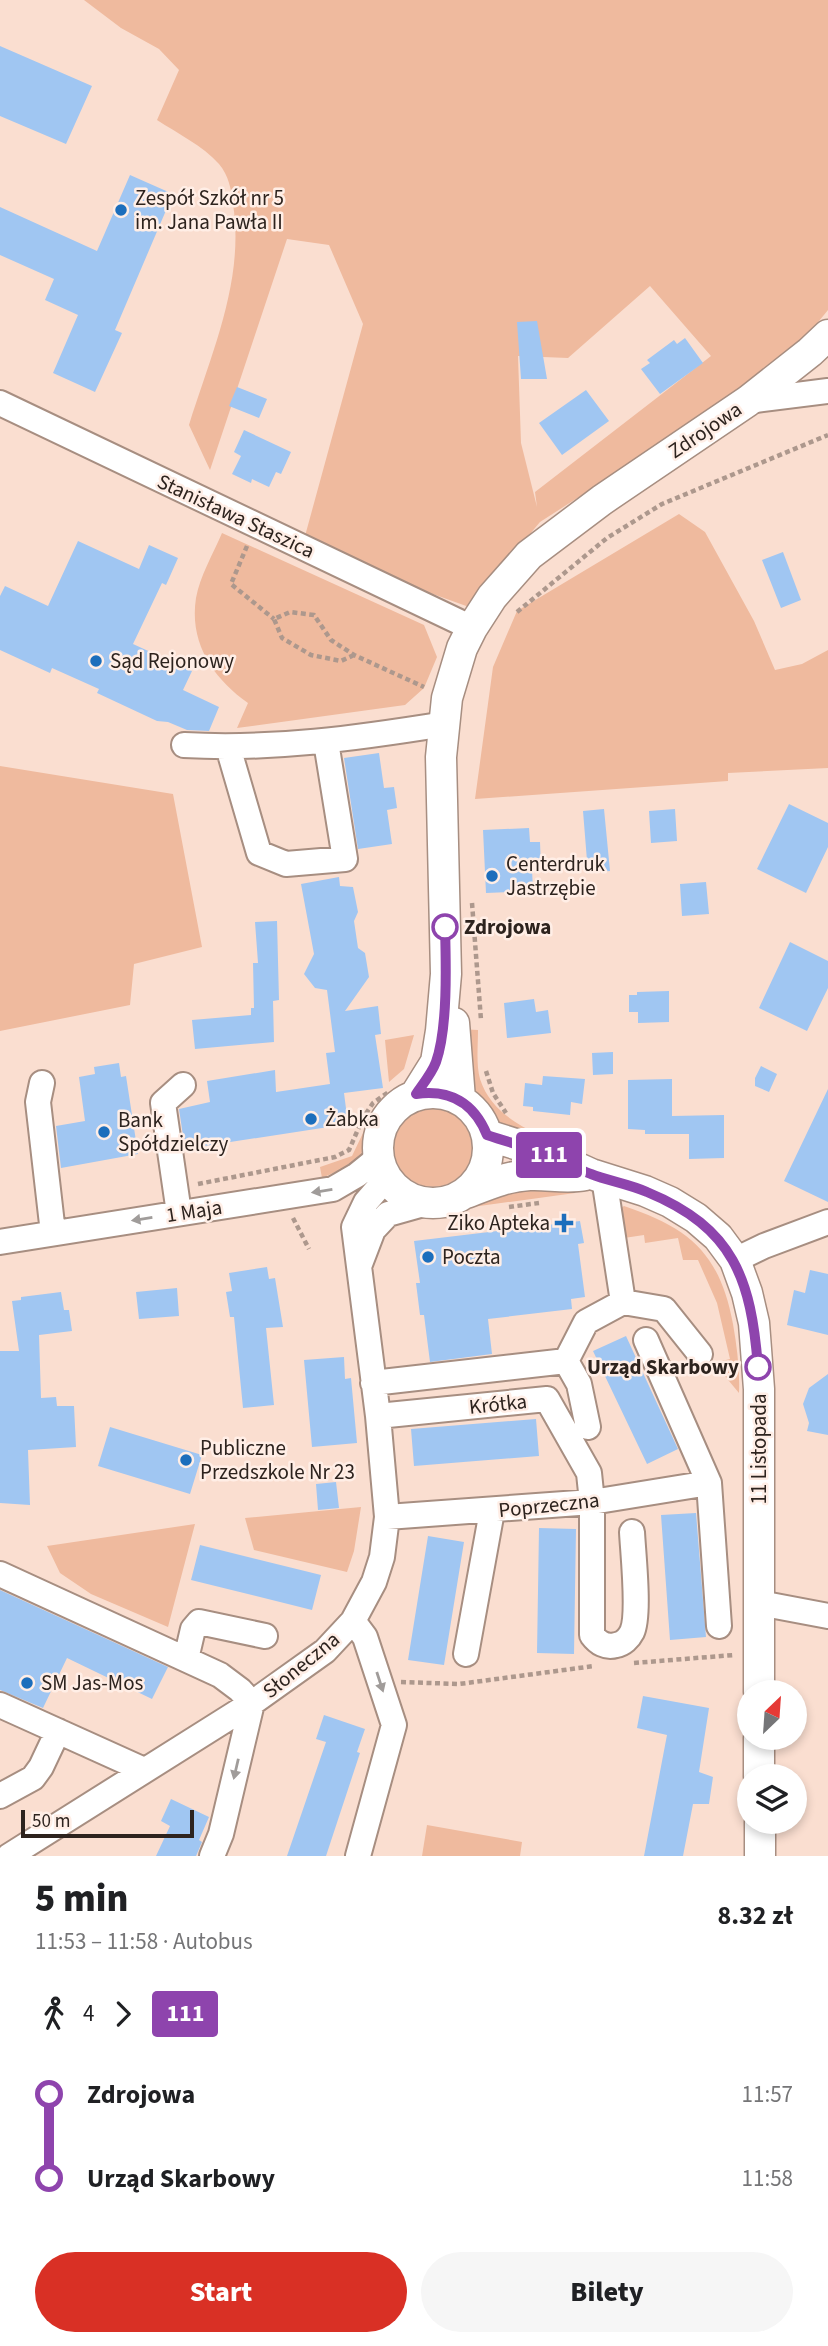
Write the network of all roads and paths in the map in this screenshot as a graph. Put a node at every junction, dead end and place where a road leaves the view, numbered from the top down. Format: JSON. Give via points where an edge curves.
{"nodes":[{"id":1,"x":828,"y":334,"type":"edge"},
{"id":2,"x":828,"y":391,"type":"edge"},
{"id":3,"x":748,"y":401,"type":"junction"},
{"id":4,"x":0,"y":403,"type":"edge"},
{"id":5,"x":828,"y":435,"type":"edge"},
{"id":6,"x":252,"y":537,"type":"dead end"},
{"id":7,"x":274,"y":619,"type":"junction"},
{"id":8,"x":507,"y":620,"type":"dead end"},
{"id":9,"x":472,"y":628,"type":"junction"},
{"id":10,"x":355,"y":655,"type":"junction"},
{"id":11,"x":428,"y":689,"type":"dead end"},
{"id":12,"x":445,"y":724,"type":"junction"},
{"id":13,"x":326,"y":742,"type":"junction"},
{"id":14,"x":184,"y":745,"type":"dead end"},
{"id":15,"x":228,"y":747,"type":"junction"},
{"id":16,"x":472,"y":900,"type":"dead end"},
{"id":17,"x":446,"y":974,"type":"junction"},
{"id":18,"x":482,"y":1028,"type":"dead end"},
{"id":19,"x":486,"y":1066,"type":"dead end"},
{"id":20,"x":42,"y":1083,"type":"dead end"},
{"id":21,"x":183,"y":1084,"type":"dead end"},
{"id":22,"x":407,"y":1089,"type":"junction"},
{"id":23,"x":460,"y":1099,"type":"junction"},
{"id":24,"x":516,"y":1120,"type":"dead end"},
{"id":25,"x":487,"y":1135,"type":"junction"},
{"id":26,"x":308,"y":1163,"type":"dead end"},
{"id":27,"x":382,"y":1169,"type":"junction"},
{"id":28,"x":597,"y":1176,"type":"junction"},
{"id":29,"x":466,"y":1193,"type":"junction"},
{"id":30,"x":427,"y":1203,"type":"junction"},
{"id":31,"x":179,"y":1213,"type":"junction"},
{"id":32,"x":827,"y":1224,"type":"edge"},
{"id":33,"x":53,"y":1233,"type":"junction"},
{"id":34,"x":0,"y":1242,"type":"edge"},
{"id":35,"x":735,"y":1260,"type":"junction"},
{"id":36,"x":359,"y":1265,"type":"junction"},
{"id":37,"x":623,"y":1302,"type":"junction"},
{"id":38,"x":646,"y":1340,"type":"dead end"},
{"id":39,"x":700,"y":1354,"type":"dead end"},
{"id":40,"x":566,"y":1361,"type":"junction"},
{"id":41,"x":373,"y":1384,"type":"junction"},
{"id":42,"x":378,"y":1416,"type":"junction"},
{"id":43,"x":588,"y":1427,"type":"dead end"},
{"id":44,"x":709,"y":1483,"type":"junction"},
{"id":45,"x":592,"y":1502,"type":"junction"},
{"id":46,"x":492,"y":1510,"type":"junction"},
{"id":47,"x":387,"y":1517,"type":"junction"},
{"id":48,"x":632,"y":1532,"type":"dead end"},
{"id":49,"x":0,"y":1574,"type":"edge"},
{"id":50,"x":759,"y":1603,"type":"junction"},
{"id":51,"x":828,"y":1616,"type":"edge"},
{"id":52,"x":353,"y":1621,"type":"junction"},
{"id":53,"x":719,"y":1626,"type":"dead end"},
{"id":54,"x":265,"y":1636,"type":"dead end"},
{"id":55,"x":466,"y":1654,"type":"dead end"},
{"id":56,"x":725,"y":1656,"type":"dead end"},
{"id":57,"x":186,"y":1659,"type":"junction"},
{"id":58,"x":631,"y":1663,"type":"dead end"},
{"id":59,"x":605,"y":1665,"type":"dead end"},
{"id":60,"x":759,"y":1680,"type":"edge"},
{"id":61,"x":404,"y":1682,"type":"dead end"},
{"id":62,"x":252,"y":1703,"type":"junction"},
{"id":63,"x":0,"y":1704,"type":"edge"},
{"id":64,"x":58,"y":1731,"type":"junction"},
{"id":65,"x":144,"y":1770,"type":"junction"},
{"id":66,"x":0,"y":1796,"type":"edge"},
{"id":67,"x":760,"y":1834,"type":"edge"},
{"id":68,"x":44,"y":1846,"type":"edge"},
{"id":69,"x":9,"y":1856,"type":"edge"},
{"id":70,"x":212,"y":1856,"type":"edge"},
{"id":71,"x":358,"y":1856,"type":"edge"},
{"id":72,"x":760,"y":1856,"type":"edge"}],
"edges":[{"from":1,"to":3,"type":"main road","name":"Zdrojowa"},
{"from":2,"to":3,"type":"street"},
{"from":3,"to":9,"type":"main road","name":"Zdrojowa","via":[[529,555]]},
{"from":4,"to":9,"type":"street","name":"Stanisława Staszica"},
{"from":5,"to":8,"type":"path","via":[[662,504],[607,537]]},
{"from":6,"to":7,"type":"path","via":[[231,584]]},
{"from":7,"to":10,"type":"path","via":[[282,638],[311,654],[341,661]]},
{"from":7,"to":10,"type":"path","via":[[290,612],[314,615],[331,640]]},
{"from":9,"to":12,"type":"main road","name":"Zdrojowa","via":[[447,698]]},
{"from":10,"to":11,"type":"path"},
{"from":12,"to":13,"type":"street"},
{"from":12,"to":17,"type":"main road","name":"Zdrojowa","via":[[441,757]]},
{"from":13,"to":15,"type":"street"},
{"from":13,"to":15,"type":"street","via":[[345,859],[286,864],[259,853]]},
{"from":14,"to":15,"type":"street"},
{"from":16,"to":18,"type":"path"},
{"from":17,"to":22,"type":"main road","name":"Zdrojowa","via":[[436,1062]]},
{"from":17,"to":23,"type":"main road","name":"Zdrojowa"},
{"from":19,"to":24,"type":"path","via":[[493,1093]]},
{"from":20,"to":33,"type":"street","via":[[38,1102]]},
{"from":21,"to":31,"type":"street","via":[[163,1103]]},
{"from":22,"to":23,"type":"main road"},
{"from":22,"to":26,"type":"path","via":[[373,1103],[349,1150]]},
{"from":22,"to":27,"type":"main road","via":[[381,1126],[377,1142]]},
{"from":23,"to":25,"type":"main road","via":[[481,1121]]},
{"from":25,"to":28,"type":"main road","name":"11 Listopada"},
{"from":25,"to":29,"type":"main road","via":[[485,1167]]},
{"from":27,"to":30,"type":"main road","via":[[397,1191]]},
{"from":27,"to":31,"type":"street","name":"1 Maja","one_way":true,"via":[[358,1175],[333,1189]]},
{"from":27,"to":36,"type":"street","name":"Słoneczna","via":[[354,1227]]},
{"from":28,"to":29,"type":"main road","name":"11 Listopada","via":[[505,1178]]},
{"from":28,"to":35,"type":"main road","name":"11 Listopada","via":[[670,1202],[718,1237]]},
{"from":28,"to":37,"type":"street"},
{"from":29,"to":30,"type":"main road"},
{"from":30,"to":36,"type":"street","name":"Słoneczna","via":[[388,1214],[373,1230]]},
{"from":31,"to":33,"type":"street","name":"1 Maja","one_way":true},
{"from":32,"to":35,"type":"street"},
{"from":33,"to":34,"type":"street","name":"1 Maja"},
{"from":35,"to":50,"type":"main road","name":"11 Listopada","via":[[754,1323],[759,1389]]},
{"from":36,"to":41,"type":"street","name":"Słoneczna"},
{"from":37,"to":39,"type":"street","via":[[664,1309]]},
{"from":37,"to":40,"type":"street","via":[[586,1322]]},
{"from":38,"to":44,"type":"street"},
{"from":40,"to":41,"type":"street"},
{"from":40,"to":43,"type":"street","via":[[579,1384]]},
{"from":41,"to":42,"type":"street","name":"Słoneczna"},
{"from":42,"to":45,"type":"street","name":"Krótka","via":[[547,1399],[589,1473]]},
{"from":42,"to":47,"type":"street","name":"Słoneczna"},
{"from":44,"to":45,"type":"street","name":"Poprzeczna"},
{"from":44,"to":53,"type":"street"},
{"from":45,"to":46,"type":"street","name":"Poprzeczna"},
{"from":45,"to":48,"type":"street","via":[[592,1635],[607,1646],[625,1642],[633,1631]]},
{"from":46,"to":47,"type":"street","name":"Poprzeczna"},
{"from":46,"to":55,"type":"street"},
{"from":47,"to":52,"type":"street","name":"Słoneczna","via":[[374,1582]]},
{"from":49,"to":57,"type":"street"},
{"from":50,"to":51,"type":"street"},
{"from":50,"to":60,"type":"main road","name":"11 Listopada"},
{"from":52,"to":62,"type":"street","name":"Słoneczna","via":[[325,1651]]},
{"from":52,"to":71,"type":"street","one_way":true,"via":[[365,1637],[394,1725]]},
{"from":54,"to":57,"type":"street","via":[[199,1622]]},
{"from":56,"to":58,"type":"path"},
{"from":57,"to":62,"type":"street","via":[[220,1675]]},
{"from":59,"to":61,"type":"path","via":[[459,1684]]},
{"from":62,"to":65,"type":"street","name":"Słoneczna"},
{"from":62,"to":70,"type":"street","one_way":true},
{"from":63,"to":64,"type":"street"},
{"from":64,"to":65,"type":"street"},
{"from":64,"to":66,"type":"street","via":[[33,1778]]},
{"from":65,"to":68,"type":"street","name":"Słoneczna"},
{"from":67,"to":72,"type":"main road"},
{"from":68,"to":69,"type":"street","name":"Słoneczna"}]}
